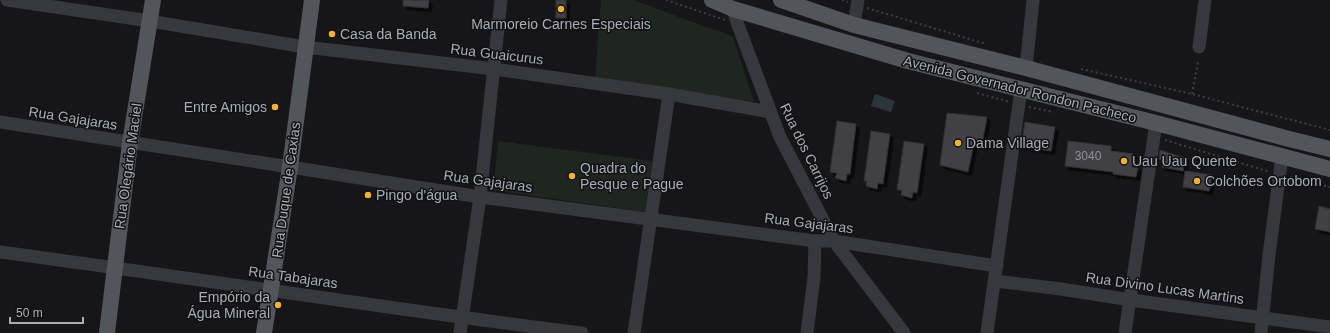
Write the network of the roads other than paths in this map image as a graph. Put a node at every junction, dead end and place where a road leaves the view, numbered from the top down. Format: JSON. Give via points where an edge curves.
{"nodes":[{"id":1,"x":7,"y":0,"type":"edge"},
{"id":2,"x":312,"y":0,"type":"edge"},
{"id":3,"x":501,"y":0,"type":"edge"},
{"id":4,"x":712,"y":0,"type":"edge"},
{"id":5,"x":781,"y":0,"type":"edge"},
{"id":6,"x":1033,"y":0,"type":"edge"},
{"id":7,"x":24,"y":1,"type":"edge"},
{"id":8,"x":857,"y":2,"type":"edge"},
{"id":9,"x":1205,"y":6,"type":"edge"},
{"id":10,"x":733,"y":9,"type":"junction"},
{"id":11,"x":151,"y":10,"type":"edge"},
{"id":12,"x":854,"y":25,"type":"junction"},
{"id":13,"x":305,"y":47,"type":"junction"},
{"id":14,"x":1199,"y":47,"type":"dead end"},
{"id":15,"x":1026,"y":68,"type":"junction"},
{"id":16,"x":494,"y":69,"type":"junction"},
{"id":17,"x":1021,"y":89,"type":"junction"},
{"id":18,"x":669,"y":94,"type":"junction"},
{"id":19,"x":770,"y":112,"type":"junction"},
{"id":20,"x":0,"y":122,"type":"edge"},
{"id":21,"x":1156,"y":123,"type":"junction"},
{"id":22,"x":130,"y":143,"type":"junction"},
{"id":23,"x":1330,"y":149,"type":"edge"},
{"id":24,"x":1282,"y":156,"type":"junction"},
{"id":25,"x":290,"y":167,"type":"junction"},
{"id":26,"x":1330,"y":169,"type":"edge"},
{"id":27,"x":480,"y":197,"type":"junction"},
{"id":28,"x":650,"y":219,"type":"junction"},
{"id":29,"x":815,"y":241,"type":"junction"},
{"id":30,"x":834,"y":241,"type":"junction"},
{"id":31,"x":0,"y":252,"type":"edge"},
{"id":32,"x":996,"y":266,"type":"junction"},
{"id":33,"x":114,"y":267,"type":"junction"},
{"id":34,"x":995,"y":281,"type":"junction"},
{"id":35,"x":272,"y":290,"type":"junction"},
{"id":36,"x":1130,"y":300,"type":"junction"},
{"id":37,"x":463,"y":318,"type":"junction"},
{"id":38,"x":1263,"y":318,"type":"junction"},
{"id":39,"x":1330,"y":327,"type":"edge"},
{"id":40,"x":107,"y":333,"type":"edge"},
{"id":41,"x":264,"y":333,"type":"edge"},
{"id":42,"x":460,"y":333,"type":"edge"},
{"id":43,"x":582,"y":333,"type":"edge"},
{"id":44,"x":634,"y":333,"type":"edge"},
{"id":45,"x":807,"y":333,"type":"edge"},
{"id":46,"x":904,"y":333,"type":"edge"},
{"id":47,"x":987,"y":333,"type":"edge"},
{"id":48,"x":1125,"y":333,"type":"edge"},
{"id":49,"x":1261,"y":333,"type":"edge"}],
"edges":[{"from":1,"to":7,"type":"street","name":"Rua Guaicurus"},
{"from":2,"to":13,"type":"main road","name":"Rua Duque de Caxias"},
{"from":3,"to":16,"type":"street"},
{"from":4,"to":10,"type":"main road","name":"Avenida Governador Rondon Pacheco"},
{"from":5,"to":12,"type":"main road","name":"Avenida Governador Rondon Pacheco"},
{"from":6,"to":15,"type":"street"},
{"from":7,"to":11,"type":"street","name":"Rua Guaicurus"},
{"from":8,"to":12,"type":"street"},
{"from":9,"to":14,"type":"street"},
{"from":10,"to":17,"type":"main road","name":"Avenida Governador Rondon Pacheco","via":[[908,61]]},
{"from":10,"to":19,"type":"street","name":"Rua dos Carrijos"},
{"from":11,"to":13,"type":"street","name":"Rua Guaicurus"},
{"from":11,"to":22,"type":"main road","name":"Rua Olegário Maciel"},
{"from":12,"to":15,"type":"main road","name":"Avenida Governador Rondon Pacheco"},
{"from":13,"to":16,"type":"street","name":"Rua Guaicurus"},
{"from":13,"to":25,"type":"main road","name":"Rua Duque de Caxias"},
{"from":15,"to":23,"type":"main road","name":"Avenida Governador Rondon Pacheco"},
{"from":16,"to":18,"type":"street","name":"Rua Guaicurus"},
{"from":16,"to":27,"type":"street"},
{"from":17,"to":21,"type":"main road","name":"Avenida Governador Rondon Pacheco"},
{"from":17,"to":32,"type":"street"},
{"from":18,"to":19,"type":"street","name":"Rua Guaicurus"},
{"from":18,"to":28,"type":"street"},
{"from":19,"to":30,"type":"street","name":"Rua dos Carrijos","via":[[780,137]]},
{"from":20,"to":22,"type":"street","name":"Rua Gajajaras"},
{"from":21,"to":24,"type":"main road","name":"Avenida Governador Rondon Pacheco"},
{"from":21,"to":36,"type":"street"},
{"from":22,"to":25,"type":"street","name":"Rua Gajajaras"},
{"from":22,"to":33,"type":"main road","name":"Rua Olegário Maciel"},
{"from":24,"to":26,"type":"main road","name":"Avenida Governador Rondon Pacheco"},
{"from":24,"to":38,"type":"street"},
{"from":25,"to":27,"type":"street","name":"Rua Gajajaras"},
{"from":25,"to":35,"type":"main road","name":"Rua Duque de Caxias"},
{"from":27,"to":28,"type":"street","name":"Rua Gajajaras"},
{"from":27,"to":37,"type":"street"},
{"from":28,"to":29,"type":"street","name":"Rua Gajajaras"},
{"from":28,"to":44,"type":"street"},
{"from":29,"to":30,"type":"street","name":"Rua Gajajaras"},
{"from":29,"to":45,"type":"street","via":[[814,277]]},
{"from":30,"to":32,"type":"street","name":"Rua Gajajaras"},
{"from":30,"to":46,"type":"street","name":"Rua dos Carrijos"},
{"from":31,"to":33,"type":"street","name":"Rua Tabajaras"},
{"from":32,"to":34,"type":"street"},
{"from":33,"to":35,"type":"street","name":"Rua Tabajaras"},
{"from":33,"to":40,"type":"main road","name":"Rua Olegário Maciel"},
{"from":34,"to":36,"type":"street","name":"Rua Divino Lucas Martins"},
{"from":34,"to":47,"type":"street"},
{"from":35,"to":37,"type":"street","name":"Rua Tabajaras"},
{"from":35,"to":41,"type":"main road","name":"Rua Duque de Caxias"},
{"from":36,"to":38,"type":"street","name":"Rua Divino Lucas Martins"},
{"from":36,"to":48,"type":"street"},
{"from":37,"to":42,"type":"street"},
{"from":37,"to":43,"type":"street","name":"Rua Tabajaras"},
{"from":38,"to":39,"type":"street","name":"Rua Divino Lucas Martins"},
{"from":38,"to":49,"type":"street"}]}
